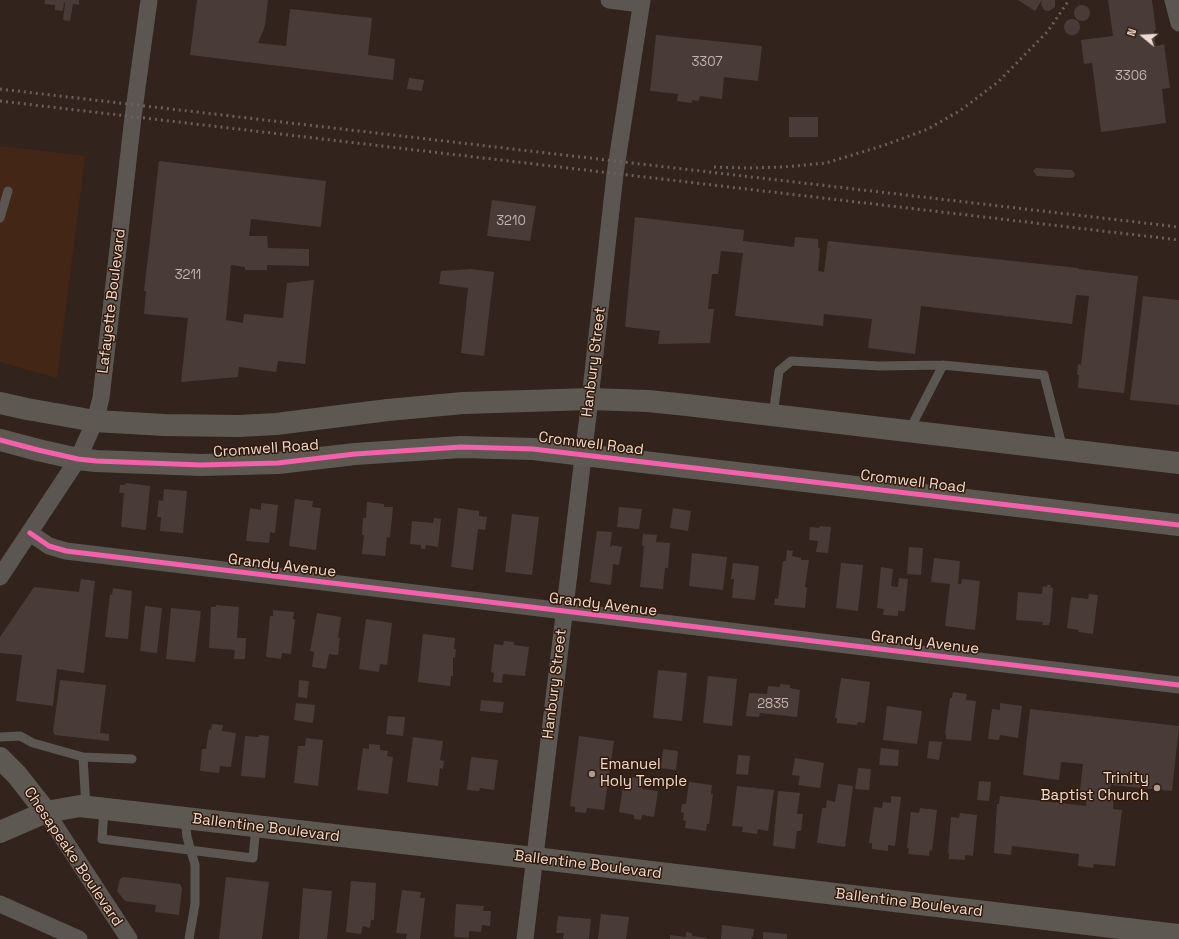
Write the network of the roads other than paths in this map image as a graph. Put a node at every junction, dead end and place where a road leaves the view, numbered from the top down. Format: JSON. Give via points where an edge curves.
{"nodes":[{"id":1,"x":149,"y":0,"type":"edge"},
{"id":2,"x":609,"y":0,"type":"edge"},
{"id":3,"x":1173,"y":0,"type":"edge"},
{"id":4,"x":642,"y":2,"type":"edge"},
{"id":5,"x":1179,"y":23,"type":"edge"},
{"id":6,"x":8,"y":191,"type":"dead end"},
{"id":7,"x":0,"y":218,"type":"edge"},
{"id":8,"x":943,"y":365,"type":"junction"},
{"id":9,"x":590,"y":399,"type":"junction"},
{"id":10,"x":0,"y":403,"type":"edge"},
{"id":11,"x":773,"y":415,"type":"junction"},
{"id":12,"x":95,"y":421,"type":"junction"},
{"id":13,"x":909,"y":431,"type":"junction"},
{"id":14,"x":0,"y":440,"type":"edge"},
{"id":15,"x":1063,"y":449,"type":"junction"},
{"id":16,"x":583,"y":455,"type":"junction"},
{"id":17,"x":78,"y":459,"type":"junction"},
{"id":18,"x":1179,"y":463,"type":"edge"},
{"id":19,"x":1179,"y":525,"type":"edge"},
{"id":20,"x":30,"y":533,"type":"junction"},
{"id":21,"x":0,"y":577,"type":"edge"},
{"id":22,"x":564,"y":612,"type":"junction"},
{"id":23,"x":1179,"y":685,"type":"edge"},
{"id":24,"x":0,"y":737,"type":"edge"},
{"id":25,"x":83,"y":757,"type":"junction"},
{"id":26,"x":0,"y":758,"type":"edge"},
{"id":27,"x":132,"y":759,"type":"dead end"},
{"id":28,"x":95,"y":808,"type":"junction"},
{"id":29,"x":46,"y":812,"type":"junction"},
{"id":30,"x":185,"y":818,"type":"junction"},
{"id":31,"x":256,"y":826,"type":"junction"},
{"id":32,"x":0,"y":832,"type":"edge"},
{"id":33,"x":190,"y":849,"type":"junction"},
{"id":34,"x":534,"y":858,"type":"junction"},
{"id":35,"x":0,"y":904,"type":"edge"},
{"id":36,"x":1179,"y":935,"type":"edge"},
{"id":37,"x":79,"y":939,"type":"edge"},
{"id":38,"x":129,"y":939,"type":"edge"},
{"id":39,"x":189,"y":939,"type":"edge"},
{"id":40,"x":524,"y":939,"type":"edge"}],
"edges":[{"from":1,"to":12,"type":"street","name":"Lafayette Boulevard","via":[[101,398]]},
{"from":2,"to":4,"type":"street"},
{"from":3,"to":5,"type":"street"},
{"from":4,"to":9,"type":"street","name":"Hanbury Street","via":[[616,168]]},
{"from":6,"to":7,"type":"lane"},
{"from":8,"to":11,"type":"lane","via":[[880,366],[791,361],[779,370]]},
{"from":8,"to":13,"type":"lane"},
{"from":8,"to":15,"type":"lane","via":[[1044,375]]},
{"from":9,"to":11,"type":"street","name":"Cromwell Road","via":[[648,401]]},
{"from":9,"to":12,"type":"street","name":"Cromwell Road","via":[[463,402],[239,426]]},
{"from":9,"to":16,"type":"street","name":"Hanbury Street"},
{"from":10,"to":12,"type":"street","name":"Cromwell Road"},
{"from":11,"to":13,"type":"street","name":"Cromwell Road"},
{"from":12,"to":17,"type":"street","name":"Lafayette Boulevard"},
{"from":13,"to":15,"type":"street","name":"Cromwell Road"},
{"from":14,"to":17,"type":"street","name":"Cromwell Road"},
{"from":15,"to":18,"type":"street","name":"Cromwell Road"},
{"from":16,"to":17,"type":"street","name":"Cromwell Road","via":[[533,449],[461,447],[278,462],[201,465]]},
{"from":16,"to":19,"type":"street","name":"Cromwell Road"},
{"from":16,"to":22,"type":"street","name":"Hanbury Street"},
{"from":17,"to":20,"type":"street","name":"Lafayette Boulevard"},
{"from":20,"to":21,"type":"street","name":"Lafayette Boulevard"},
{"from":20,"to":22,"type":"street","name":"Grandy Avenue","via":[[49,546],[66,552]]},
{"from":22,"to":23,"type":"street","name":"Grandy Avenue"},
{"from":22,"to":34,"type":"street","name":"Hanbury Street"},
{"from":24,"to":25,"type":"lane","via":[[20,736],[33,743]]},
{"from":25,"to":27,"type":"lane"},
{"from":25,"to":28,"type":"lane"},
{"from":26,"to":29,"type":"street","name":"Chesapeake Boulevard"},
{"from":28,"to":29,"type":"street","name":"Ballentine Boulevard","via":[[80,806]]},
{"from":28,"to":30,"type":"street","name":"Ballentine Boulevard"},
{"from":28,"to":33,"type":"lane","via":[[102,839]]},
{"from":29,"to":32,"type":"street","name":"Ballentine Boulevard"},
{"from":29,"to":38,"type":"street","name":"Chesapeake Boulevard"},
{"from":30,"to":31,"type":"street","name":"Ballentine Boulevard"},
{"from":30,"to":33,"type":"lane"},
{"from":31,"to":33,"type":"lane","via":[[253,858]]},
{"from":31,"to":34,"type":"street","name":"Ballentine Boulevard"},
{"from":33,"to":39,"type":"lane","via":[[195,865],[195,904]]},
{"from":34,"to":36,"type":"street","name":"Ballentine Boulevard"},
{"from":34,"to":40,"type":"street","name":"Hanbury Street"},
{"from":35,"to":37,"type":"street"}]}
